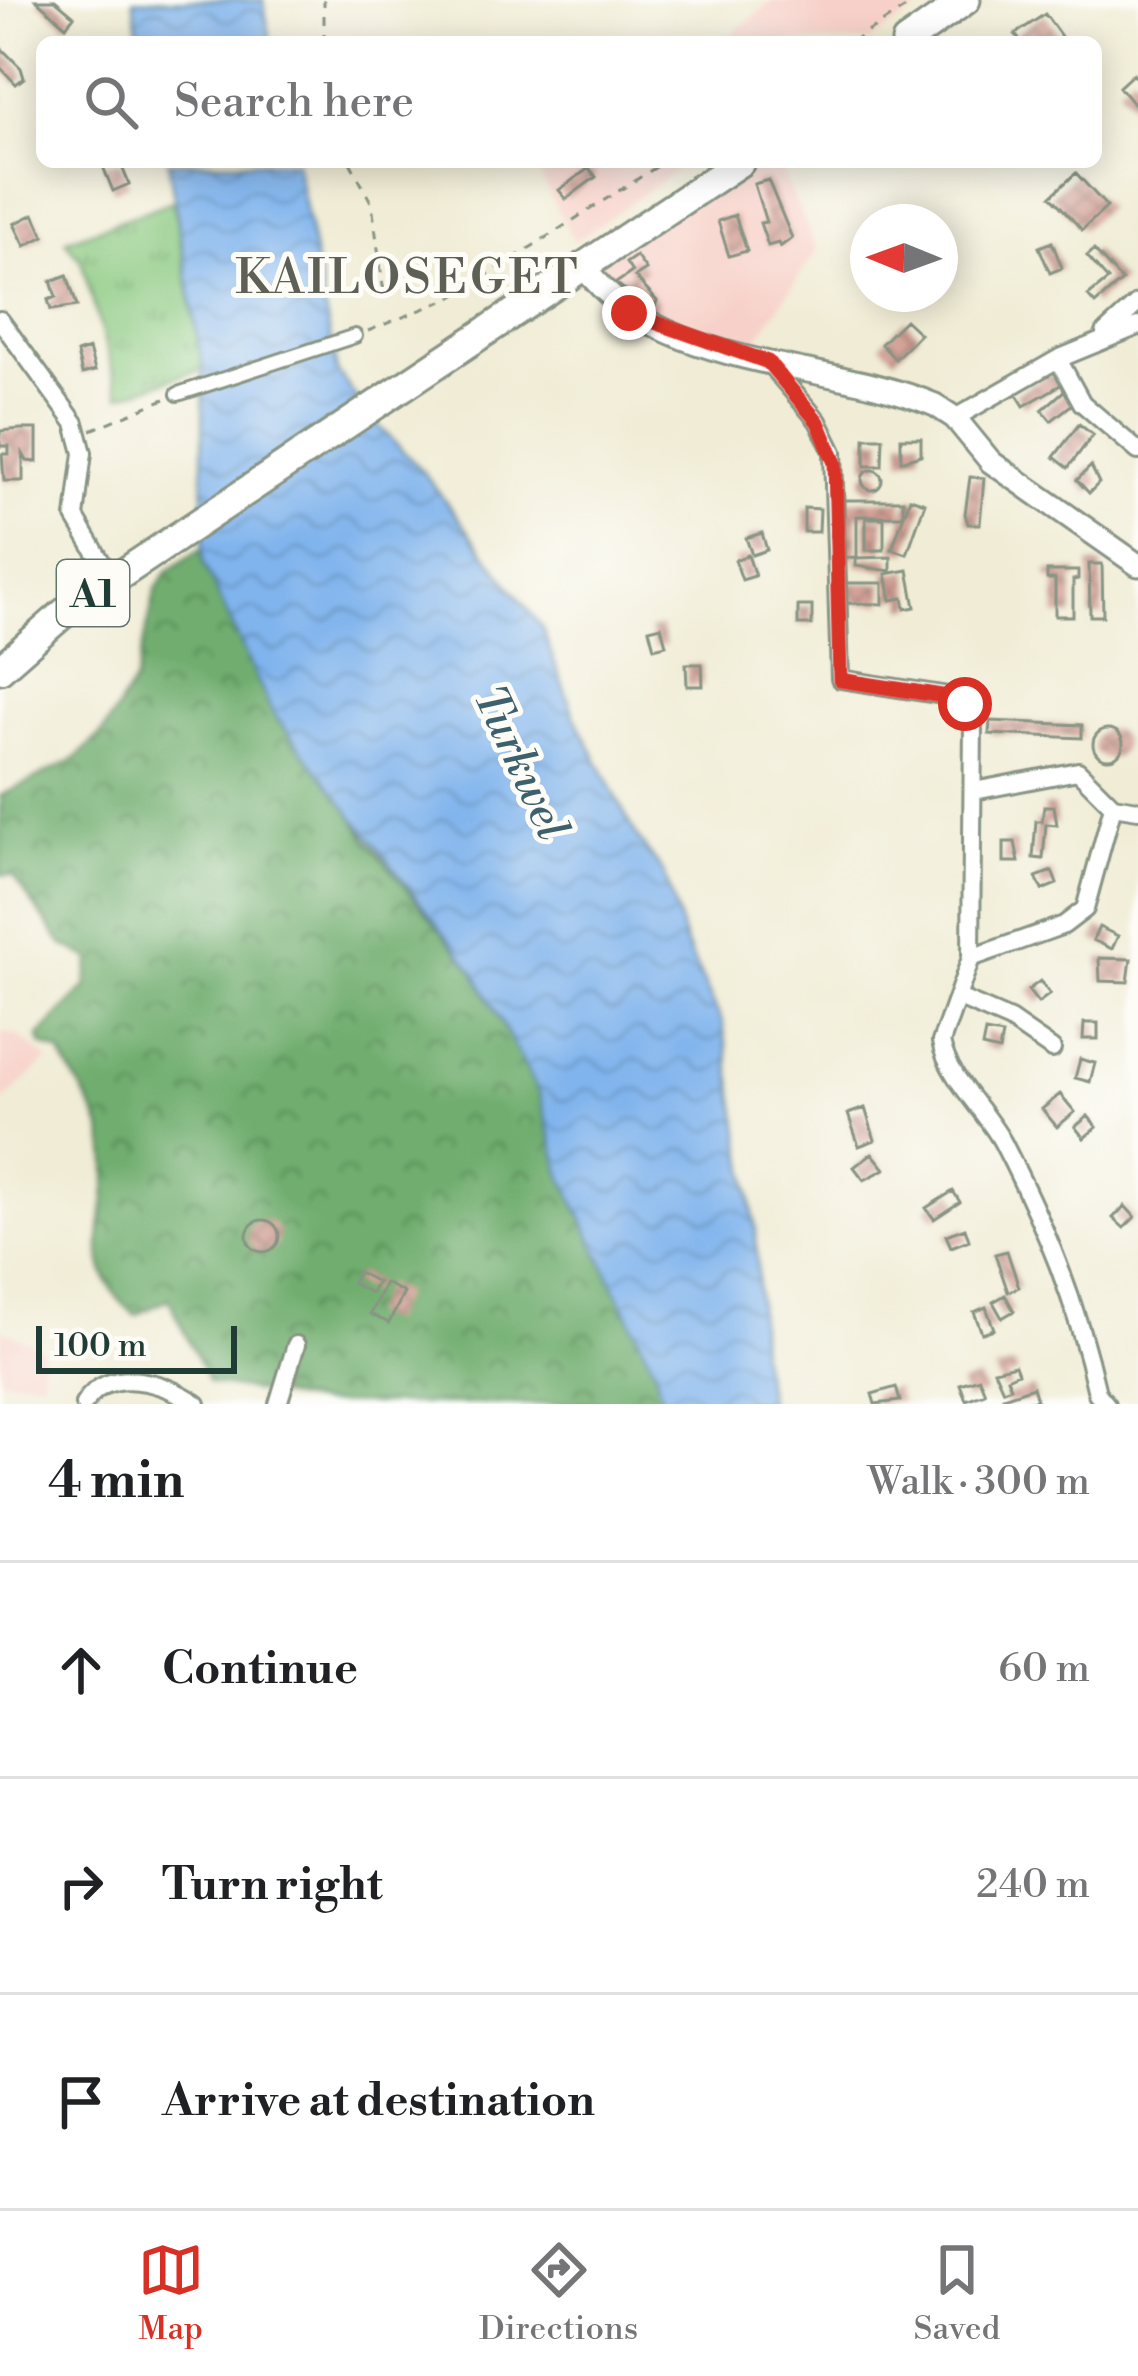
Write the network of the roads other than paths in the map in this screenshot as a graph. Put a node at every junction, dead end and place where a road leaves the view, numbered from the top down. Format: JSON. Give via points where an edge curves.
{"nodes":[{"id":1,"x":966,"y":0,"type":"edge"},
{"id":2,"x":915,"y":36,"type":"edge"},
{"id":3,"x":731,"y":168,"type":"edge"},
{"id":4,"x":582,"y":265,"type":"junction"},
{"id":5,"x":1138,"y":303,"type":"edge"},
{"id":6,"x":0,"y":320,"type":"edge"},
{"id":7,"x":1138,"y":326,"type":"edge"},
{"id":8,"x":355,"y":336,"type":"road end"},
{"id":9,"x":1096,"y":341,"type":"junction"},
{"id":10,"x":1058,"y":359,"type":"junction"},
{"id":11,"x":768,"y":362,"type":"junction"},
{"id":12,"x":178,"y":394,"type":"road end"},
{"id":13,"x":955,"y":418,"type":"junction"},
{"id":14,"x":1136,"y":449,"type":"edge"},
{"id":15,"x":1138,"y":565,"type":"edge"},
{"id":16,"x":112,"y":580,"type":"junction"},
{"id":17,"x":0,"y":669,"type":"edge"},
{"id":18,"x":974,"y":791,"type":"junction"},
{"id":19,"x":1113,"y":806,"type":"junction"},
{"id":20,"x":1138,"y":810,"type":"edge"},
{"id":21,"x":971,"y":958,"type":"junction"},
{"id":22,"x":959,"y":998,"type":"junction"},
{"id":23,"x":1052,"y":1049,"type":"dead end"},
{"id":24,"x":296,"y":1345,"type":"dead end"},
{"id":25,"x":84,"y":1404,"type":"edge"},
{"id":26,"x":196,"y":1404,"type":"edge"},
{"id":27,"x":278,"y":1404,"type":"edge"},
{"id":28,"x":1106,"y":1404,"type":"edge"}],
"edges":[{"from":1,"to":2,"type":"highway"},
{"from":3,"to":4,"type":"highway","number":"A1"},
{"from":4,"to":11,"type":"street","via":[[629,313]]},
{"from":4,"to":16,"type":"highway","number":"A1"},
{"from":5,"to":9,"type":"street"},
{"from":6,"to":16,"type":"street","via":[[75,423],[83,453],[75,517]]},
{"from":7,"to":9,"type":"street"},
{"from":8,"to":12,"type":"street"},
{"from":9,"to":10,"type":"street"},
{"from":10,"to":13,"type":"street"},
{"from":10,"to":14,"type":"street","via":[[1082,403]]},
{"from":11,"to":13,"type":"street","via":[[914,396]]},
{"from":11,"to":18,"type":"street","via":[[833,452],[840,680],[965,704],[976,734]]},
{"from":13,"to":15,"type":"street","via":[[991,462]]},
{"from":16,"to":17,"type":"highway","number":"A1"},
{"from":18,"to":19,"type":"street","via":[[1078,771]]},
{"from":18,"to":21,"type":"street"},
{"from":19,"to":20,"type":"street"},
{"from":19,"to":21,"type":"street","via":[[1084,909],[1064,926]]},
{"from":21,"to":22,"type":"street"},
{"from":22,"to":23,"type":"street"},
{"from":22,"to":28,"type":"street","via":[[941,1042],[944,1056],[989,1117],[1051,1240]]},
{"from":24,"to":27,"type":"street"},
{"from":25,"to":26,"type":"street","via":[[101,1385],[126,1380]]}]}
